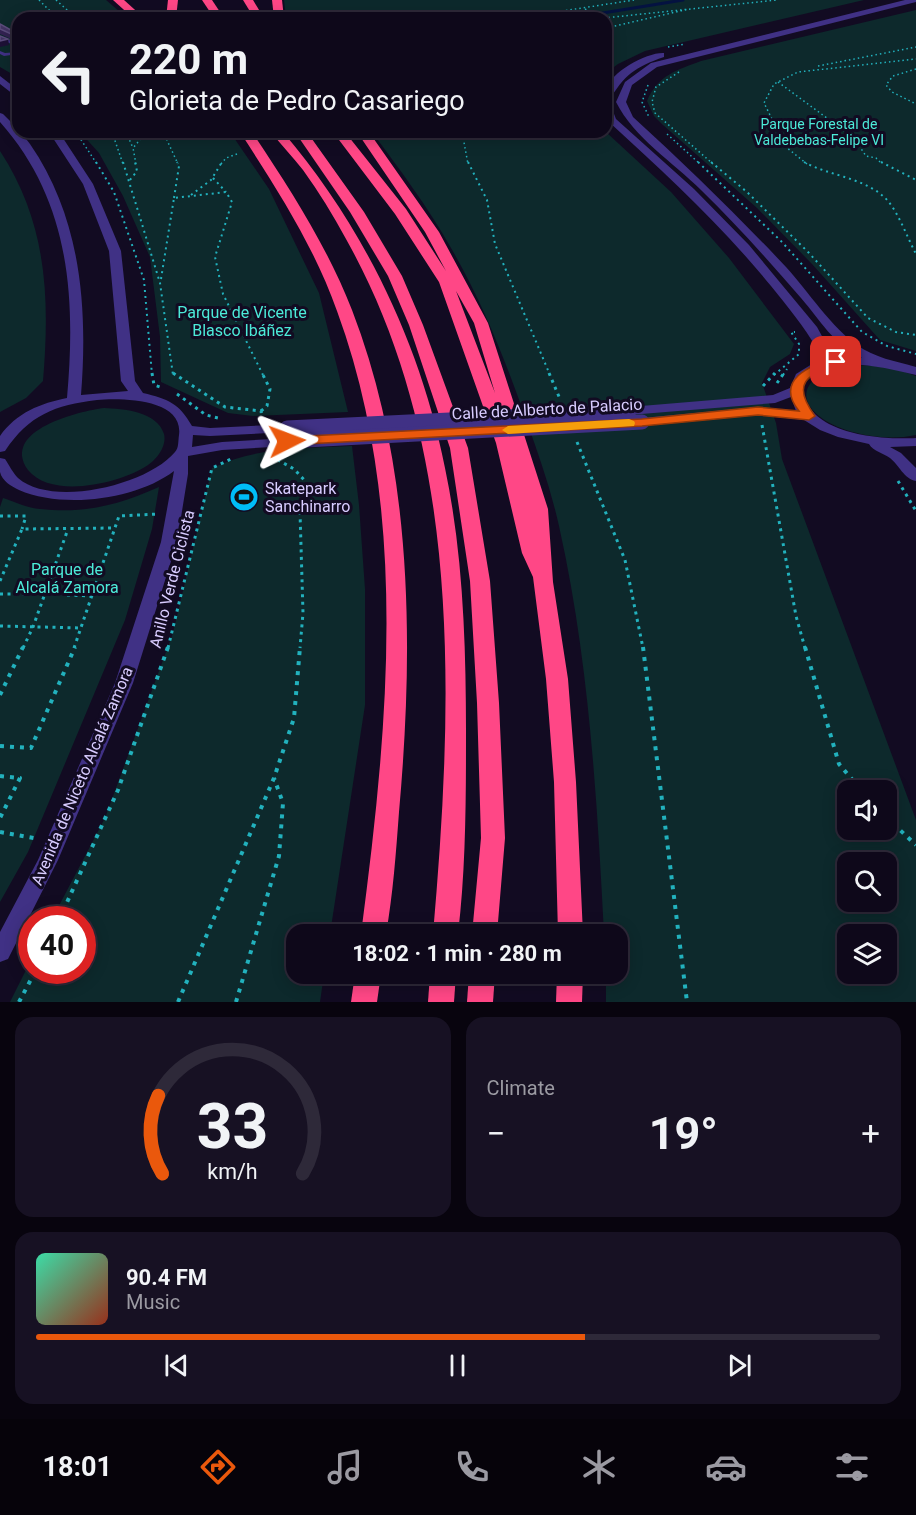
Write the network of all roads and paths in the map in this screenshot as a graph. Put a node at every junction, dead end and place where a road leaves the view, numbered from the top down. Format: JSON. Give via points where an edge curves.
{"nodes":[{"id":1,"x":39,"y":0,"type":"edge"},
{"id":2,"x":56,"y":0,"type":"edge"},
{"id":3,"x":118,"y":0,"type":"edge"},
{"id":4,"x":634,"y":0,"type":"edge"},
{"id":5,"x":777,"y":0,"type":"edge"},
{"id":6,"x":894,"y":0,"type":"edge"},
{"id":7,"x":915,"y":0,"type":"edge"},
{"id":8,"x":699,"y":7,"type":"junction"},
{"id":9,"x":584,"y":8,"type":"junction"},
{"id":10,"x":51,"y":12,"type":"edge"},
{"id":11,"x":69,"y":12,"type":"edge"},
{"id":12,"x":132,"y":12,"type":"edge"},
{"id":13,"x":557,"y":12,"type":"edge"},
{"id":14,"x":592,"y":12,"type":"edge"},
{"id":15,"x":612,"y":17,"type":"edge"},
{"id":16,"x":612,"y":26,"type":"edge"},
{"id":17,"x":916,"y":47,"type":"edge"},
{"id":18,"x":916,"y":59,"type":"edge"},
{"id":19,"x":916,"y":69,"type":"edge"},
{"id":20,"x":680,"y":71,"type":"dead end"},
{"id":21,"x":798,"y":72,"type":"junction"},
{"id":22,"x":0,"y":80,"type":"edge"},
{"id":23,"x":654,"y":81,"type":"dead end"},
{"id":24,"x":778,"y":82,"type":"junction"},
{"id":25,"x":612,"y":83,"type":"edge"},
{"id":26,"x":12,"y":89,"type":"edge"},
{"id":27,"x":916,"y":104,"type":"edge"},
{"id":28,"x":0,"y":116,"type":"edge"},
{"id":29,"x":648,"y":117,"type":"dead end"},
{"id":30,"x":612,"y":120,"type":"edge"},
{"id":31,"x":12,"y":131,"type":"edge"},
{"id":32,"x":666,"y":133,"type":"dead end"},
{"id":33,"x":17,"y":138,"type":"edge"},
{"id":34,"x":58,"y":138,"type":"edge"},
{"id":35,"x":81,"y":138,"type":"edge"},
{"id":36,"x":114,"y":138,"type":"edge"},
{"id":37,"x":129,"y":138,"type":"edge"},
{"id":38,"x":141,"y":138,"type":"edge"},
{"id":39,"x":166,"y":138,"type":"edge"},
{"id":40,"x":249,"y":138,"type":"edge"},
{"id":41,"x":282,"y":138,"type":"edge"},
{"id":42,"x":305,"y":138,"type":"edge"},
{"id":43,"x":344,"y":138,"type":"edge"},
{"id":44,"x":367,"y":138,"type":"edge"},
{"id":45,"x":463,"y":138,"type":"edge"},
{"id":46,"x":133,"y":148,"type":"junction"},
{"id":47,"x":237,"y":154,"type":"dead end"},
{"id":48,"x":213,"y":178,"type":"junction"},
{"id":49,"x":129,"y":180,"type":"junction"},
{"id":50,"x":916,"y":180,"type":"edge"},
{"id":51,"x":226,"y":192,"type":"junction"},
{"id":52,"x":190,"y":195,"type":"junction"},
{"id":53,"x":174,"y":198,"type":"junction"},
{"id":54,"x":916,"y":254,"type":"edge"},
{"id":55,"x":160,"y":283,"type":"junction"},
{"id":56,"x":798,"y":332,"type":"dead end"},
{"id":57,"x":916,"y":335,"type":"edge"},
{"id":58,"x":916,"y":354,"type":"edge"},
{"id":59,"x":879,"y":361,"type":"junction"},
{"id":60,"x":797,"y":364,"type":"dead end"},
{"id":61,"x":818,"y":367,"type":"junction"},
{"id":62,"x":916,"y":371,"type":"edge"},
{"id":63,"x":757,"y":387,"type":"dead end"},
{"id":64,"x":774,"y":387,"type":"dead end"},
{"id":65,"x":164,"y":389,"type":"dead end"},
{"id":66,"x":767,"y":390,"type":"dead end"},
{"id":67,"x":796,"y":390,"type":"junction"},
{"id":68,"x":759,"y":392,"type":"dead end"},
{"id":69,"x":174,"y":393,"type":"dead end"},
{"id":70,"x":138,"y":396,"type":"junction"},
{"id":71,"x":74,"y":398,"type":"junction"},
{"id":72,"x":564,"y":409,"type":"dead end"},
{"id":73,"x":261,"y":411,"type":"junction"},
{"id":74,"x":809,"y":416,"type":"junction"},
{"id":75,"x":224,"y":418,"type":"dead end"},
{"id":76,"x":254,"y":418,"type":"dead end"},
{"id":77,"x":762,"y":420,"type":"dead end"},
{"id":78,"x":187,"y":429,"type":"junction"},
{"id":79,"x":273,"y":438,"type":"junction"},
{"id":80,"x":576,"y":440,"type":"dead end"},
{"id":81,"x":871,"y":442,"type":"junction"},
{"id":82,"x":916,"y":442,"type":"edge"},
{"id":83,"x":0,"y":448,"type":"edge"},
{"id":84,"x":182,"y":454,"type":"junction"},
{"id":85,"x":234,"y":458,"type":"dead end"},
{"id":86,"x":1,"y":470,"type":"edge"},
{"id":87,"x":895,"y":477,"type":"dead end"},
{"id":88,"x":916,"y":477,"type":"edge"},
{"id":89,"x":916,"y":511,"type":"edge"},
{"id":90,"x":174,"y":514,"type":"junction"},
{"id":91,"x":0,"y":516,"type":"edge"},
{"id":92,"x":114,"y":528,"type":"junction"},
{"id":93,"x":22,"y":529,"type":"junction"},
{"id":94,"x":68,"y":529,"type":"junction"},
{"id":95,"x":0,"y":581,"type":"edge"},
{"id":96,"x":543,"y":582,"type":"junction"},
{"id":97,"x":0,"y":594,"type":"edge"},
{"id":98,"x":26,"y":594,"type":"dead end"},
{"id":99,"x":67,"y":595,"type":"dead end"},
{"id":100,"x":92,"y":596,"type":"junction"},
{"id":101,"x":0,"y":626,"type":"edge"},
{"id":102,"x":33,"y":627,"type":"junction"},
{"id":103,"x":81,"y":628,"type":"junction"},
{"id":104,"x":0,"y":695,"type":"edge"},
{"id":105,"x":0,"y":746,"type":"edge"},
{"id":106,"x":0,"y":776,"type":"edge"},
{"id":107,"x":274,"y":778,"type":"junction"},
{"id":108,"x":853,"y":780,"type":"edge"},
{"id":109,"x":0,"y":818,"type":"edge"},
{"id":110,"x":897,"y":827,"type":"edge"},
{"id":111,"x":0,"y":832,"type":"edge"},
{"id":112,"x":56,"y":842,"type":"junction"},
{"id":113,"x":916,"y":845,"type":"edge"},
{"id":114,"x":65,"y":906,"type":"edge"},
{"id":115,"x":375,"y":924,"type":"edge"},
{"id":116,"x":447,"y":924,"type":"edge"},
{"id":117,"x":486,"y":924,"type":"edge"},
{"id":118,"x":571,"y":924,"type":"edge"},
{"id":119,"x":0,"y":953,"type":"edge"},
{"id":120,"x":29,"y":984,"type":"edge"},
{"id":121,"x":367,"y":984,"type":"edge"},
{"id":122,"x":442,"y":984,"type":"edge"},
{"id":123,"x":481,"y":984,"type":"edge"},
{"id":124,"x":570,"y":984,"type":"edge"},
{"id":125,"x":19,"y":1002,"type":"edge"},
{"id":126,"x":178,"y":1002,"type":"edge"},
{"id":127,"x":236,"y":1002,"type":"edge"},
{"id":128,"x":364,"y":1002,"type":"edge"},
{"id":129,"x":441,"y":1002,"type":"edge"},
{"id":130,"x":480,"y":1002,"type":"edge"},
{"id":131,"x":569,"y":1002,"type":"edge"},
{"id":132,"x":687,"y":1002,"type":"edge"}],
"edges":[{"from":1,"to":10,"type":"path"},
{"from":2,"to":11,"type":"path"},
{"from":3,"to":12,"type":"highway"},
{"from":4,"to":9,"type":"path"},
{"from":5,"to":8,"type":"path"},
{"from":6,"to":25,"type":"street","via":[[672,51],[639,62]]},
{"from":7,"to":59,"type":"street","via":[[654,65],[628,84],[621,102],[628,118],[705,188],[839,337],[853,349]]},
{"from":8,"to":15,"type":"path"},
{"from":8,"to":16,"type":"path"},
{"from":9,"to":13,"type":"path"},
{"from":9,"to":14,"type":"path"},
{"from":17,"to":21,"type":"path"},
{"from":18,"to":21,"type":"path"},
{"from":19,"to":27,"type":"path","via":[[893,76],[886,85]]},
{"from":20,"to":57,"type":"path","via":[[656,87],[652,102],[655,113],[755,200],[868,318],[890,329]]},
{"from":21,"to":24,"type":"path"},
{"from":22,"to":26,"type":"street"},
{"from":23,"to":29,"type":"path","via":[[647,87],[642,102]]},
{"from":24,"to":50,"type":"path","via":[[854,138],[866,156]]},
{"from":24,"to":54,"type":"path","via":[[764,103],[790,152],[887,199]]},
{"from":28,"to":31,"type":"street"},
{"from":30,"to":61,"type":"street","via":[[745,247],[813,330],[823,349]]},
{"from":32,"to":58,"type":"path","via":[[782,242],[862,332],[887,346]]},
{"from":33,"to":71,"type":"street","via":[[51,188],[72,256],[78,346]]},
{"from":34,"to":70,"type":"street","via":[[88,184],[115,251],[128,381]]},
{"from":35,"to":65,"type":"path","via":[[114,192],[144,280],[150,364],[154,385]]},
{"from":36,"to":49,"type":"path"},
{"from":37,"to":46,"type":"path"},
{"from":38,"to":46,"type":"path"},
{"from":39,"to":53,"type":"path","via":[[179,166]]},
{"from":40,"to":115,"type":"highway","via":[[303,223],[345,311],[379,430],[392,540],[396,698],[386,844]]},
{"from":41,"to":116,"type":"highway","via":[[319,184],[364,259],[392,322],[434,452],[455,644],[455,836]]},
{"from":42,"to":117,"type":"highway","via":[[357,212],[395,276],[417,325],[459,448],[480,581],[488,703],[493,838]]},
{"from":43,"to":96,"type":"highway","via":[[401,212],[446,282],[505,443],[531,553]]},
{"from":44,"to":96,"type":"highway","via":[[437,239],[481,323],[539,509]]},
{"from":45,"to":72,"type":"path","via":[[469,168],[487,200],[495,244]]},
{"from":46,"to":49,"type":"path","via":[[137,171]]},
{"from":47,"to":48,"type":"path","via":[[221,162]]},
{"from":48,"to":51,"type":"path"},
{"from":48,"to":52,"type":"path"},
{"from":49,"to":55,"type":"path"},
{"from":51,"to":52,"type":"path"},
{"from":51,"to":73,"type":"path","via":[[232,202],[215,257],[223,294],[270,389],[267,406]]},
{"from":52,"to":53,"type":"path"},
{"from":53,"to":55,"type":"path"},
{"from":55,"to":73,"type":"path","via":[[173,375],[225,407]]},
{"from":56,"to":63,"type":"path","via":[[791,332],[799,344],[799,354],[781,367],[766,386]]},
{"from":59,"to":61,"type":"street","via":[[836,362]]},
{"from":59,"to":62,"type":"street"},
{"from":60,"to":64,"type":"path"},
{"from":61,"to":67,"type":"street","via":[[799,381]]},
{"from":66,"to":68,"type":"path"},
{"from":67,"to":74,"type":"street","via":[[798,403]]},
{"from":67,"to":79,"type":"street","name":"Calle de Alberto de Palacio","bridge":true,"via":[[775,399]]},
{"from":69,"to":75,"type":"path","via":[[206,415]]},
{"from":70,"to":71,"type":"street"},
{"from":70,"to":78,"type":"street","via":[[172,408]]},
{"from":71,"to":83,"type":"street","via":[[47,406],[24,419],[7,433]]},
{"from":73,"to":79,"type":"path"},
{"from":74,"to":79,"type":"street","name":"Calle de Alberto de Palacio","bridge":true,"via":[[758,411],[642,422]]},
{"from":74,"to":81,"type":"street","via":[[825,428]]},
{"from":76,"to":79,"type":"path"},
{"from":77,"to":108,"type":"path","via":[[796,616],[839,764]]},
{"from":78,"to":79,"type":"street","name":"Calle de Alberto de Palacio"},
{"from":78,"to":84,"type":"street","name":"Avenida de Niceto Alcalá Zamora"},
{"from":79,"to":84,"type":"street","name":"Calle de Alberto de Palacio"},
{"from":79,"to":107,"type":"path","via":[[306,482],[300,512],[303,613],[294,718]]},
{"from":80,"to":132,"type":"path","via":[[625,560],[644,651]]},
{"from":81,"to":82,"type":"street"},
{"from":81,"to":88,"type":"street","via":[[896,456]]},
{"from":84,"to":86,"type":"street","via":[[169,468],[144,482],[78,497],[31,490]]},
{"from":84,"to":90,"type":"street","name":"Avenida de Niceto Alcalá Zamora"},
{"from":85,"to":114,"type":"path","name":"Anillo Verde Ciclista","via":[[212,468],[173,633],[118,790]]},
{"from":87,"to":89,"type":"path"},
{"from":90,"to":92,"type":"path","via":[[119,516]]},
{"from":90,"to":112,"type":"street","name":"Avenida de Niceto Alcalá Zamora","via":[[169,542],[124,683]]},
{"from":91,"to":93,"type":"path","via":[[26,516]]},
{"from":92,"to":94,"type":"path"},
{"from":92,"to":100,"type":"path"},
{"from":93,"to":94,"type":"path"},
{"from":93,"to":95,"type":"path"},
{"from":94,"to":102,"type":"path"},
{"from":96,"to":118,"type":"highway","via":[[558,690]]},
{"from":97,"to":98,"type":"path"},
{"from":99,"to":100,"type":"path"},
{"from":100,"to":103,"type":"path"},
{"from":101,"to":102,"type":"path"},
{"from":102,"to":103,"type":"path"},
{"from":102,"to":104,"type":"path"},
{"from":103,"to":105,"type":"path","via":[[31,748]]},
{"from":106,"to":109,"type":"path","via":[[21,778]]},
{"from":107,"to":126,"type":"path"},
{"from":107,"to":127,"type":"path","via":[[283,802],[279,856]]},
{"from":110,"to":113,"type":"path"},
{"from":111,"to":112,"type":"path"},
{"from":112,"to":119,"type":"street","name":"Avenida de Niceto Alcalá Zamora"},
{"from":120,"to":125,"type":"path"},
{"from":121,"to":128,"type":"highway"},
{"from":122,"to":129,"type":"highway"},
{"from":123,"to":130,"type":"highway"},
{"from":124,"to":131,"type":"highway"}]}
